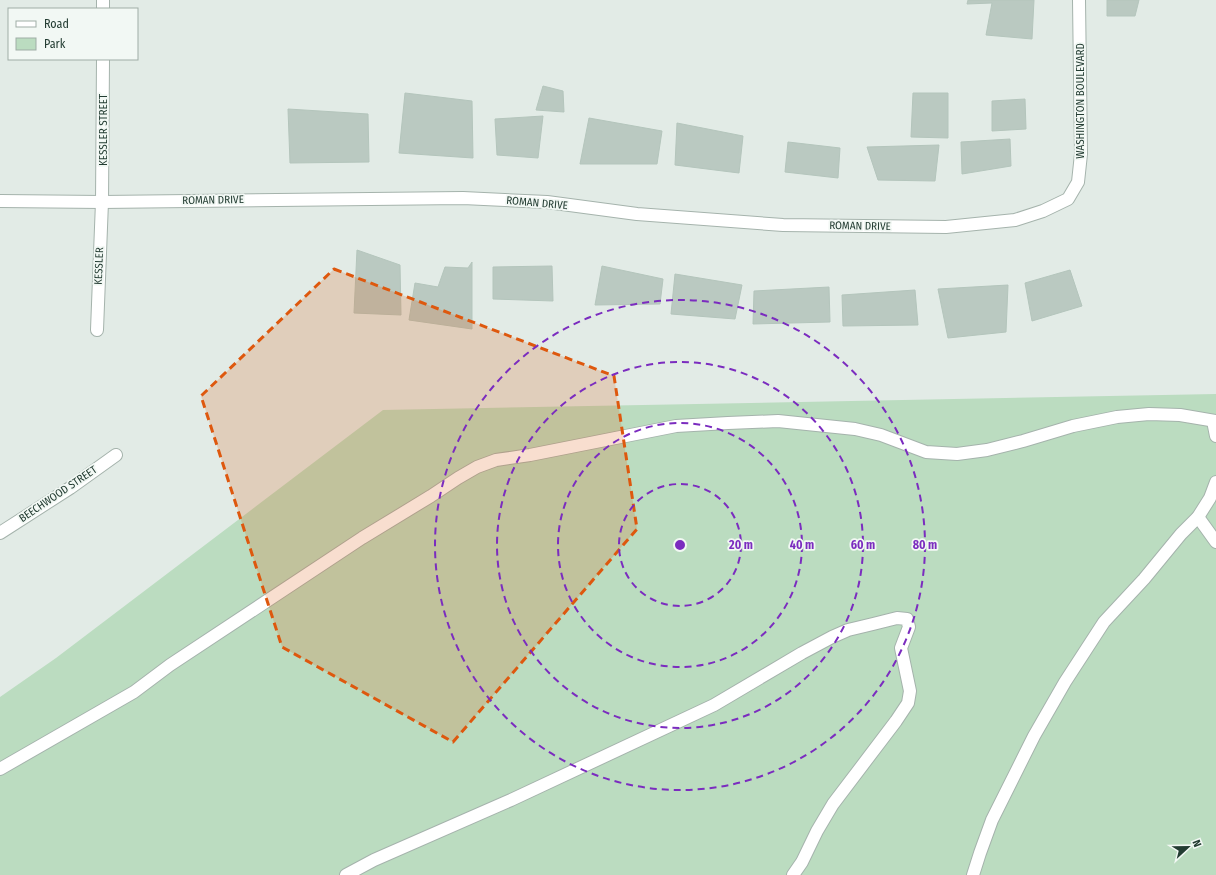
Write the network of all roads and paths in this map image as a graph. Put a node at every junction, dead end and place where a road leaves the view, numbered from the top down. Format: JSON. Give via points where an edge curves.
{"nodes":[{"id":1,"x":1079,"y":0,"type":"edge"},
{"id":2,"x":103,"y":60,"type":"edge"},
{"id":3,"x":1068,"y":199,"type":"joint"},
{"id":4,"x":0,"y":201,"type":"edge"},
{"id":5,"x":102,"y":202,"type":"junction"},
{"id":6,"x":97,"y":330,"type":"dead end"},
{"id":7,"x":1215,"y":421,"type":"edge"},
{"id":8,"x":1216,"y":436,"type":"edge"},
{"id":9,"x":116,"y":455,"type":"dead end"},
{"id":10,"x":1216,"y":482,"type":"edge"},
{"id":11,"x":1198,"y":517,"type":"junction"},
{"id":12,"x":0,"y":533,"type":"edge"},
{"id":13,"x":1216,"y":542,"type":"edge"},
{"id":14,"x":0,"y":769,"type":"edge"},
{"id":15,"x":346,"y":875,"type":"edge"},
{"id":16,"x":793,"y":875,"type":"edge"},
{"id":17,"x":973,"y":875,"type":"edge"}],
"edges":[{"from":1,"to":3,"type":"street","name":"WASHINGTON BOULEVARD","via":[[1081,154],[1078,182]]},
{"from":2,"to":5,"type":"street","name":"KESSLER STREET"},
{"from":3,"to":5,"type":"street","name":"ROMAN DRIVE","via":[[1015,220],[946,227],[782,225],[637,214],[547,202],[463,198]]},
{"from":4,"to":5,"type":"street","name":"ROMAN DRIVE"},
{"from":5,"to":6,"type":"street","name":"KESSLER"},
{"from":7,"to":8,"type":"street"},
{"from":7,"to":14,"type":"street","via":[[1180,415],[1117,417],[1073,426],[987,450],[957,454],[926,452],[881,435],[855,429],[778,422],[728,423],[676,426],[496,460],[458,478],[362,538],[170,665],[134,692]]},
{"from":9,"to":12,"type":"street","name":"BEECHWOOD STREET"},
{"from":10,"to":11,"type":"street"},
{"from":11,"to":13,"type":"street"},
{"from":11,"to":17,"type":"street","via":[[1104,622],[1087,645],[1009,784],[992,820]]},
{"from":15,"to":16,"type":"street","via":[[714,705],[832,637],[848,630],[898,618],[907,619],[909,627],[901,648],[910,691],[908,703],[833,804]]}]}
